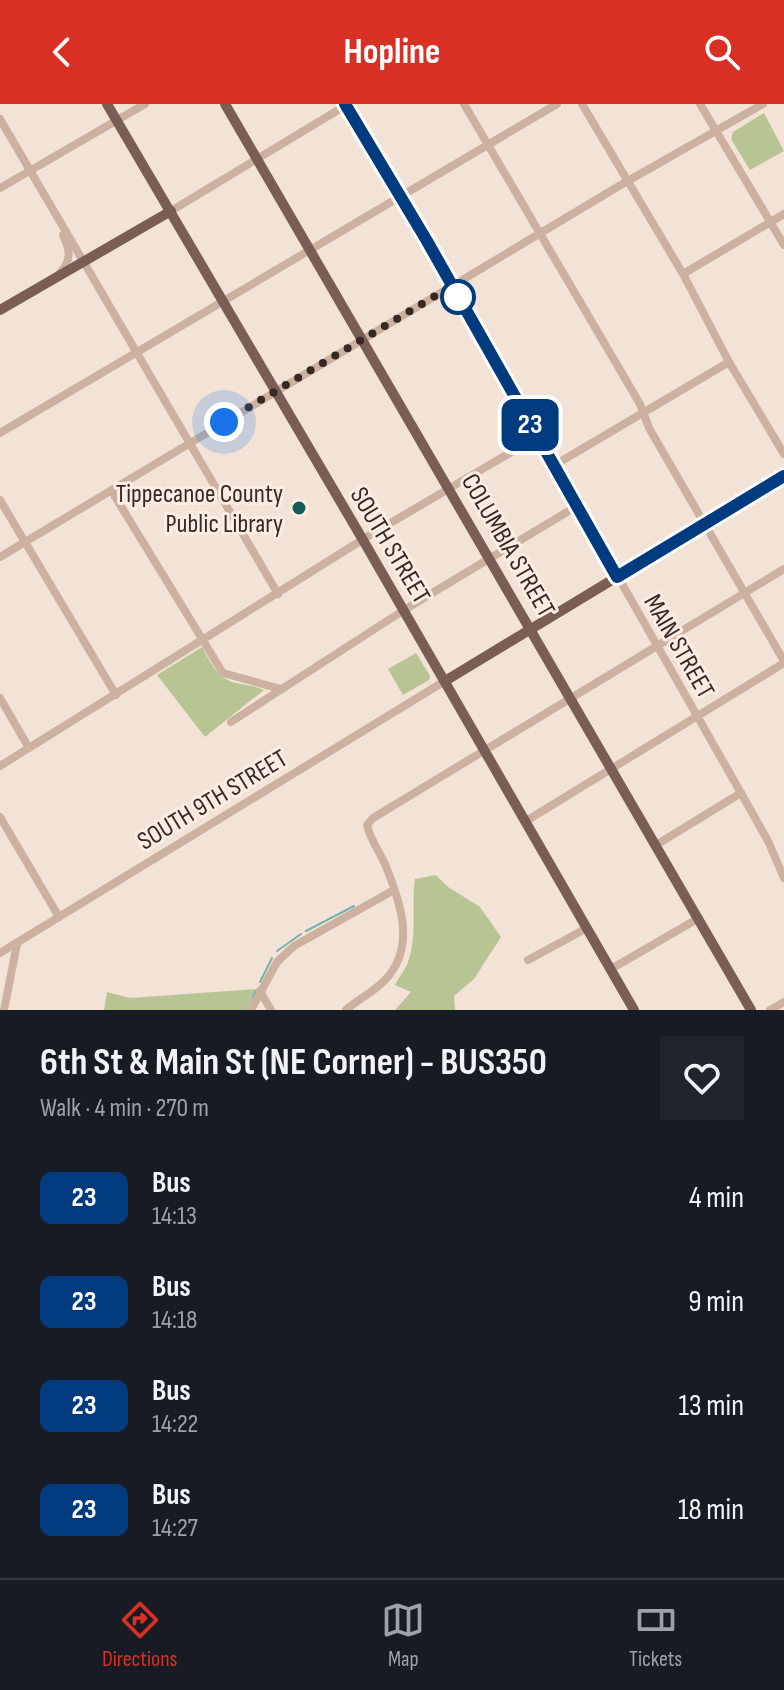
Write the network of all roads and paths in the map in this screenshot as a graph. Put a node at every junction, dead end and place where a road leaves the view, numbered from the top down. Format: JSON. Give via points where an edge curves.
{"nodes":[{"id":1,"x":107,"y":104,"type":"edge"},
{"id":2,"x":145,"y":104,"type":"edge"},
{"id":3,"x":225,"y":104,"type":"edge"},
{"id":4,"x":464,"y":104,"type":"edge"},
{"id":5,"x":557,"y":104,"type":"edge"},
{"id":6,"x":582,"y":104,"type":"edge"},
{"id":7,"x":700,"y":104,"type":"edge"},
{"id":8,"x":763,"y":104,"type":"edge"},
{"id":9,"x":346,"y":105,"type":"edge"},
{"id":10,"x":0,"y":119,"type":"edge"},
{"id":11,"x":116,"y":120,"type":"junction"},
{"id":12,"x":716,"y":132,"type":"junction"},
{"id":13,"x":487,"y":144,"type":"junction"},
{"id":14,"x":257,"y":159,"type":"junction"},
{"id":15,"x":30,"y":170,"type":"junction"},
{"id":16,"x":628,"y":182,"type":"junction"},
{"id":17,"x":0,"y":188,"type":"edge"},
{"id":18,"x":400,"y":195,"type":"junction"},
{"id":19,"x":171,"y":211,"type":"junction"},
{"id":20,"x":784,"y":214,"type":"edge"},
{"id":21,"x":61,"y":222,"type":"junction"},
{"id":22,"x":771,"y":223,"type":"junction"},
{"id":23,"x":540,"y":234,"type":"junction"},
{"id":24,"x":784,"y":245,"type":"edge"},
{"id":25,"x":309,"y":249,"type":"junction"},
{"id":26,"x":84,"y":261,"type":"junction"},
{"id":27,"x":683,"y":274,"type":"junction"},
{"id":28,"x":57,"y":276,"type":"junction"},
{"id":29,"x":452,"y":286,"type":"junction"},
{"id":30,"x":223,"y":300,"type":"junction"},
{"id":31,"x":0,"y":310,"type":"edge"},
{"id":32,"x":362,"y":340,"type":"junction"},
{"id":33,"x":137,"y":352,"type":"junction"},
{"id":34,"x":729,"y":362,"type":"junction"},
{"id":35,"x":275,"y":392,"type":"junction"},
{"id":36,"x":643,"y":413,"type":"junction"},
{"id":37,"x":0,"y":433,"type":"edge"},
{"id":38,"x":537,"y":437,"type":"junction"},
{"id":39,"x":190,"y":442,"type":"junction"},
{"id":40,"x":784,"y":454,"type":"edge"},
{"id":41,"x":553,"y":466,"type":"junction"},
{"id":42,"x":784,"y":476,"type":"edge"},
{"id":43,"x":450,"y":488,"type":"junction"},
{"id":44,"x":111,"y":490,"type":"junction"},
{"id":45,"x":0,"y":500,"type":"edge"},
{"id":46,"x":577,"y":506,"type":"junction"},
{"id":47,"x":704,"y":523,"type":"junction"},
{"id":48,"x":363,"y":540,"type":"junction"},
{"id":49,"x":25,"y":541,"type":"junction"},
{"id":50,"x":0,"y":557,"type":"edge"},
{"id":51,"x":490,"y":558,"type":"junction"},
{"id":52,"x":784,"y":569,"type":"edge"},
{"id":53,"x":617,"y":577,"type":"junction"},
{"id":54,"x":744,"y":593,"type":"junction"},
{"id":55,"x":278,"y":594,"type":"junction"},
{"id":56,"x":404,"y":610,"type":"junction"},
{"id":57,"x":531,"y":628,"type":"junction"},
{"id":58,"x":202,"y":641,"type":"junction"},
{"id":59,"x":657,"y":646,"type":"junction"},
{"id":60,"x":784,"y":662,"type":"edge"},
{"id":61,"x":445,"y":681,"type":"junction"},
{"id":62,"x":281,"y":689,"type":"junction"},
{"id":63,"x":116,"y":695,"type":"junction"},
{"id":64,"x":0,"y":698,"type":"edge"},
{"id":65,"x":572,"y":698,"type":"junction"},
{"id":66,"x":697,"y":716,"type":"junction"},
{"id":67,"x":231,"y":722,"type":"dead end"},
{"id":68,"x":29,"y":748,"type":"junction"},
{"id":69,"x":484,"y":750,"type":"junction"},
{"id":70,"x":0,"y":766,"type":"edge"},
{"id":71,"x":612,"y":767,"type":"junction"},
{"id":72,"x":741,"y":793,"type":"junction"},
{"id":73,"x":0,"y":817,"type":"edge"},
{"id":74,"x":526,"y":821,"type":"junction"},
{"id":75,"x":656,"y":845,"type":"junction"},
{"id":76,"x":784,"y":878,"type":"edge"},
{"id":77,"x":394,"y":890,"type":"junction"},
{"id":78,"x":59,"y":917,"type":"junction"},
{"id":79,"x":699,"y":918,"type":"junction"},
{"id":80,"x":587,"y":928,"type":"junction"},
{"id":81,"x":17,"y":943,"type":"junction"},
{"id":82,"x":0,"y":953,"type":"edge"},
{"id":83,"x":528,"y":960,"type":"dead end"},
{"id":84,"x":611,"y":969,"type":"junction"},
{"id":85,"x":260,"y":991,"type":"junction"},
{"id":86,"x":784,"y":1002,"type":"edge"},
{"id":87,"x":4,"y":1010,"type":"edge"},
{"id":88,"x":251,"y":1010,"type":"edge"},
{"id":89,"x":271,"y":1010,"type":"edge"},
{"id":90,"x":346,"y":1010,"type":"edge"},
{"id":91,"x":634,"y":1010,"type":"edge"},
{"id":92,"x":751,"y":1010,"type":"edge"},
{"id":93,"x":770,"y":1010,"type":"edge"}],
"edges":[{"from":1,"to":11,"type":"main road","name":"SOUTH STREET"},
{"from":2,"to":11,"type":"street"},
{"from":3,"to":14,"type":"main road","name":"COLUMBIA STREET"},
{"from":4,"to":13,"type":"street"},
{"from":5,"to":13,"type":"street"},
{"from":6,"to":16,"type":"street"},
{"from":7,"to":12,"type":"street"},
{"from":8,"to":12,"type":"street"},
{"from":9,"to":14,"type":"street"},
{"from":9,"to":18,"type":"street","name":"MAIN STREET"},
{"from":10,"to":15,"type":"street"},
{"from":11,"to":15,"type":"street"},
{"from":11,"to":19,"type":"main road","name":"SOUTH STREET"},
{"from":12,"to":16,"type":"street"},
{"from":12,"to":22,"type":"street"},
{"from":13,"to":18,"type":"street"},
{"from":13,"to":23,"type":"street"},
{"from":14,"to":19,"type":"street"},
{"from":14,"to":25,"type":"main road","name":"COLUMBIA STREET"},
{"from":15,"to":17,"type":"street"},
{"from":15,"to":21,"type":"street"},
{"from":16,"to":23,"type":"street"},
{"from":16,"to":27,"type":"street"},
{"from":18,"to":25,"type":"street"},
{"from":18,"to":29,"type":"street","name":"MAIN STREET"},
{"from":19,"to":26,"type":"main road"},
{"from":19,"to":30,"type":"main road","name":"SOUTH STREET"},
{"from":20,"to":22,"type":"street"},
{"from":21,"to":26,"type":"street"},
{"from":21,"to":28,"type":"street","via":[[70,254]]},
{"from":22,"to":24,"type":"street"},
{"from":22,"to":27,"type":"street"},
{"from":23,"to":29,"type":"street"},
{"from":23,"to":36,"type":"street"},
{"from":25,"to":30,"type":"street"},
{"from":25,"to":32,"type":"main road","name":"COLUMBIA STREET"},
{"from":26,"to":28,"type":"main road"},
{"from":26,"to":33,"type":"street"},
{"from":27,"to":34,"type":"street"},
{"from":28,"to":31,"type":"main road"},
{"from":29,"to":32,"type":"street"},
{"from":29,"to":38,"type":"street","name":"MAIN STREET"},
{"from":30,"to":33,"type":"street"},
{"from":30,"to":35,"type":"main road","name":"SOUTH STREET"},
{"from":32,"to":35,"type":"street"},
{"from":32,"to":43,"type":"main road","name":"COLUMBIA STREET"},
{"from":33,"to":37,"type":"street"},
{"from":33,"to":39,"type":"street"},
{"from":34,"to":36,"type":"street"},
{"from":34,"to":40,"type":"street"},
{"from":35,"to":39,"type":"street"},
{"from":35,"to":48,"type":"main road","name":"SOUTH STREET"},
{"from":36,"to":41,"type":"street"},
{"from":36,"to":47,"type":"street"},
{"from":38,"to":41,"type":"street","name":"MAIN STREET"},
{"from":38,"to":43,"type":"street"},
{"from":39,"to":44,"type":"street"},
{"from":39,"to":55,"type":"street"},
{"from":41,"to":46,"type":"street","name":"MAIN STREET"},
{"from":42,"to":47,"type":"main road"},
{"from":43,"to":48,"type":"street"},
{"from":43,"to":51,"type":"main road","name":"COLUMBIA STREET"},
{"from":44,"to":49,"type":"street"},
{"from":44,"to":58,"type":"street"},
{"from":45,"to":49,"type":"street"},
{"from":46,"to":51,"type":"street"},
{"from":46,"to":53,"type":"street","name":"MAIN STREET"},
{"from":47,"to":53,"type":"main road"},
{"from":47,"to":54,"type":"street"},
{"from":48,"to":55,"type":"street"},
{"from":48,"to":56,"type":"main road","name":"SOUTH STREET"},
{"from":49,"to":50,"type":"street"},
{"from":49,"to":63,"type":"street"},
{"from":51,"to":56,"type":"street"},
{"from":51,"to":57,"type":"main road","name":"COLUMBIA STREET"},
{"from":52,"to":54,"type":"street"},
{"from":53,"to":57,"type":"main road"},
{"from":53,"to":59,"type":"street","name":"MAIN STREET"},
{"from":54,"to":59,"type":"street"},
{"from":54,"to":60,"type":"street"},
{"from":55,"to":58,"type":"street"},
{"from":56,"to":61,"type":"main road","name":"SOUTH STREET"},
{"from":56,"to":62,"type":"street"},
{"from":57,"to":61,"type":"main road"},
{"from":57,"to":65,"type":"main road","name":"COLUMBIA STREET"},
{"from":58,"to":62,"type":"street","via":[[223,673]]},
{"from":58,"to":63,"type":"street"},
{"from":59,"to":65,"type":"street"},
{"from":59,"to":66,"type":"street","name":"MAIN STREET"},
{"from":60,"to":66,"type":"street"},
{"from":61,"to":69,"type":"main road","name":"SOUTH STREET"},
{"from":61,"to":78,"type":"street","name":"SOUTH 9TH STREET"},
{"from":62,"to":67,"type":"street"},
{"from":63,"to":68,"type":"street"},
{"from":64,"to":68,"type":"street"},
{"from":65,"to":69,"type":"street"},
{"from":65,"to":71,"type":"main road","name":"COLUMBIA STREET"},
{"from":66,"to":71,"type":"street"},
{"from":66,"to":72,"type":"street","name":"MAIN STREET"},
{"from":68,"to":70,"type":"street"},
{"from":69,"to":74,"type":"main road","name":"SOUTH STREET"},
{"from":69,"to":77,"type":"street","via":[[367,825]]},
{"from":71,"to":74,"type":"street"},
{"from":71,"to":75,"type":"main road","name":"COLUMBIA STREET"},
{"from":72,"to":75,"type":"street"},
{"from":72,"to":76,"type":"street","name":"MAIN STREET"},
{"from":73,"to":78,"type":"street"},
{"from":74,"to":80,"type":"main road","name":"SOUTH STREET"},
{"from":75,"to":79,"type":"main road","name":"COLUMBIA STREET"},
{"from":77,"to":85,"type":"street","via":[[294,946]]},
{"from":77,"to":90,"type":"street","via":[[402,917],[399,959],[381,984]]},
{"from":78,"to":81,"type":"street","name":"SOUTH 9TH STREET"},
{"from":79,"to":84,"type":"street"},
{"from":79,"to":92,"type":"main road","name":"COLUMBIA STREET"},
{"from":80,"to":83,"type":"street"},
{"from":80,"to":84,"type":"main road","name":"SOUTH STREET"},
{"from":81,"to":82,"type":"street","name":"SOUTH 9TH STREET"},
{"from":81,"to":87,"type":"street"},
{"from":84,"to":91,"type":"main road","name":"SOUTH STREET"},
{"from":85,"to":88,"type":"street"},
{"from":85,"to":89,"type":"street"},
{"from":86,"to":93,"type":"street"}]}
